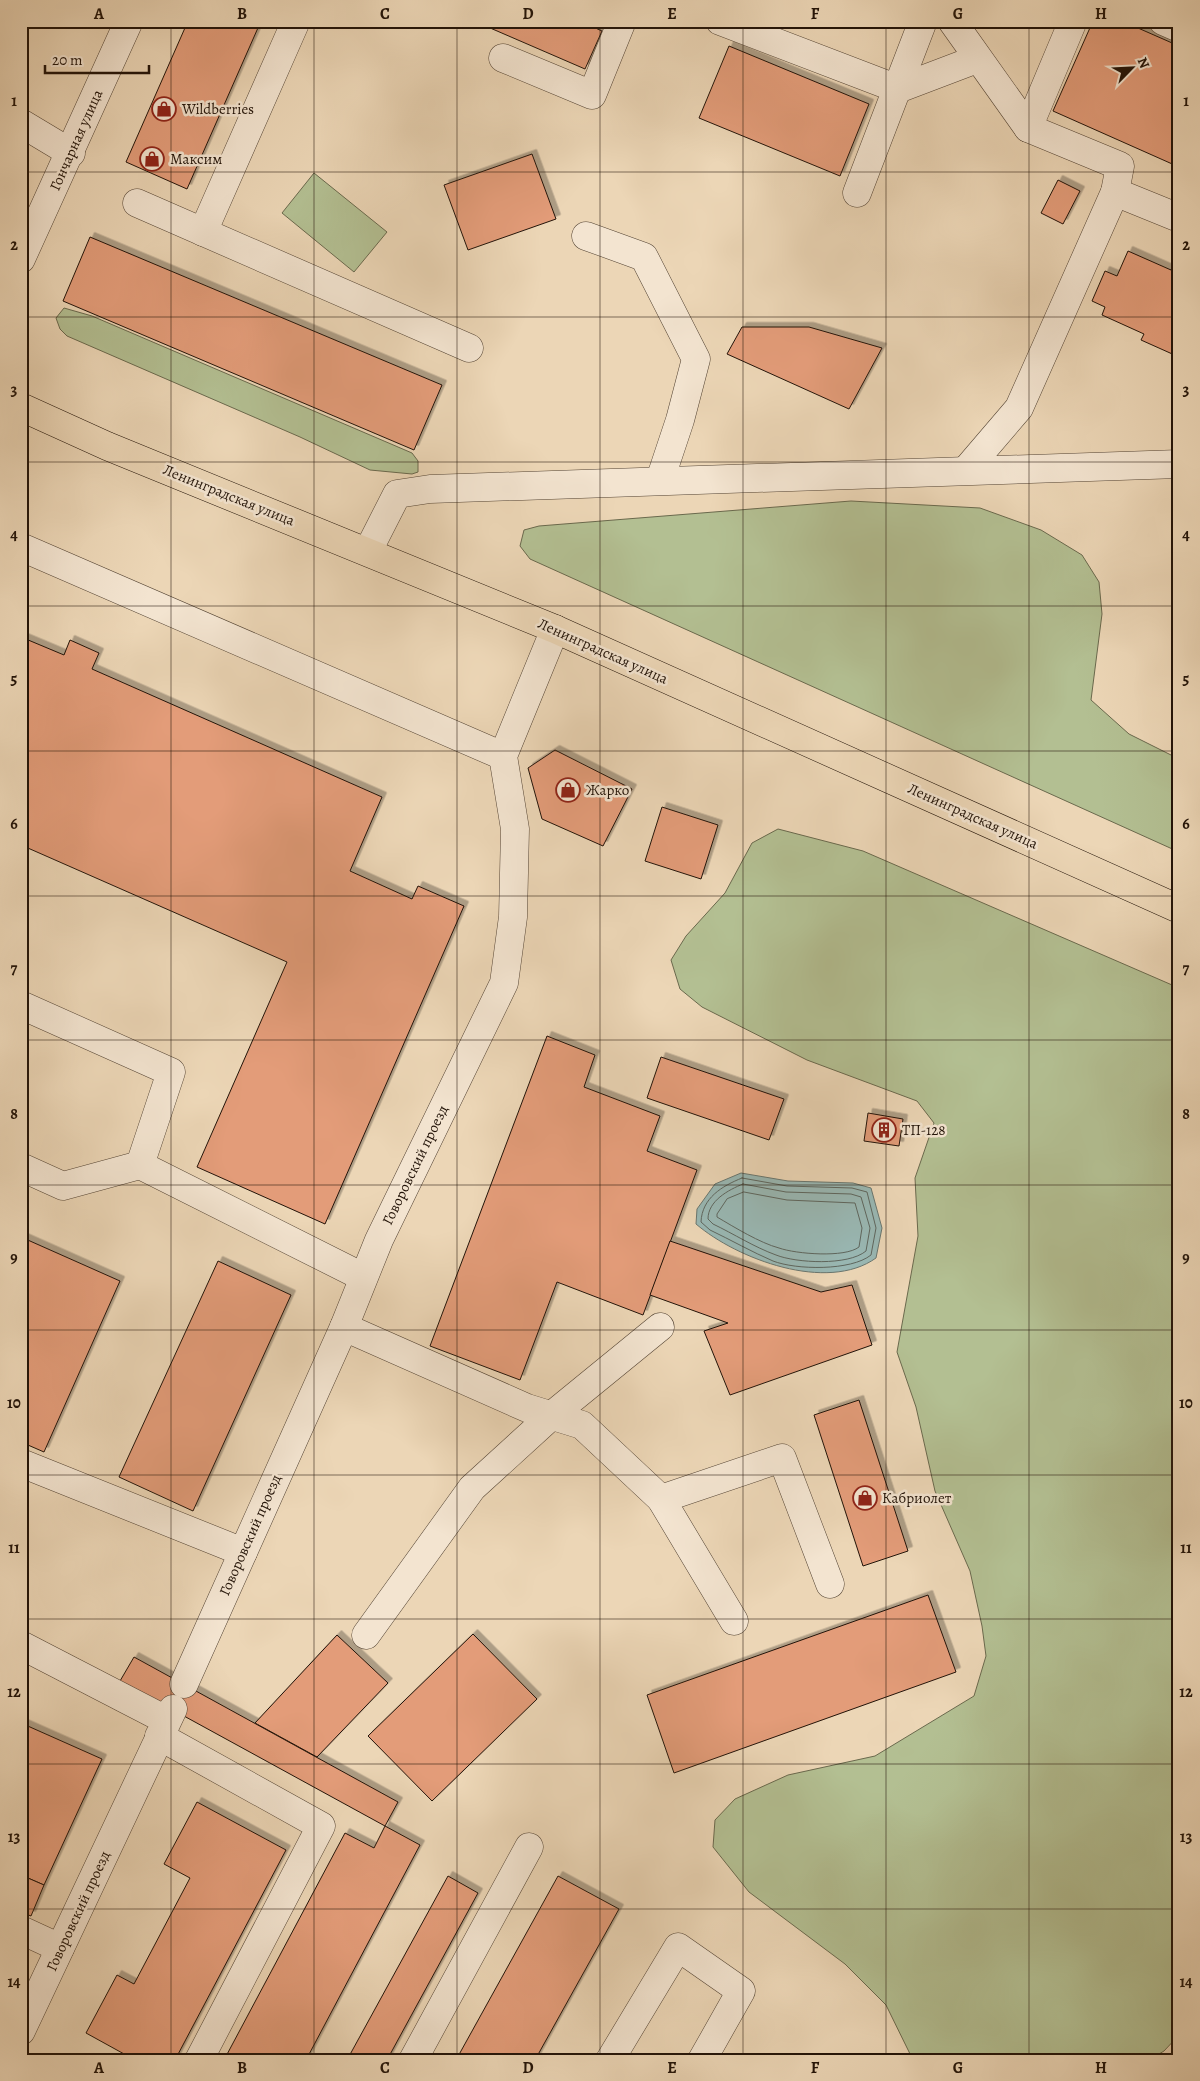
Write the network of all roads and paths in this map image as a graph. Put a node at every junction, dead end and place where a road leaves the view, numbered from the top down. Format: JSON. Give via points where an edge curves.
{"nodes":[{"id":1,"x":129,"y":21,"type":"edge"},
{"id":2,"x":296,"y":21,"type":"edge"},
{"id":3,"x":622,"y":21,"type":"edge"},
{"id":4,"x":720,"y":21,"type":"edge"},
{"id":5,"x":923,"y":21,"type":"edge"},
{"id":6,"x":952,"y":21,"type":"edge"},
{"id":7,"x":1073,"y":21,"type":"edge"},
{"id":8,"x":1163,"y":21,"type":"edge"},
{"id":9,"x":1179,"y":28,"type":"edge"},
{"id":10,"x":503,"y":58,"type":"dead end"},
{"id":11,"x":977,"y":59,"type":"junction"},
{"id":12,"x":898,"y":89,"type":"junction"},
{"id":13,"x":21,"y":123,"type":"edge"},
{"id":14,"x":1028,"y":128,"type":"junction"},
{"id":15,"x":71,"y":153,"type":"junction"},
{"id":16,"x":1115,"y":192,"type":"junction"},
{"id":17,"x":857,"y":193,"type":"dead end"},
{"id":18,"x":137,"y":204,"type":"dead end"},
{"id":19,"x":1179,"y":218,"type":"edge"},
{"id":20,"x":203,"y":232,"type":"junction"},
{"id":21,"x":586,"y":236,"type":"dead end"},
{"id":22,"x":21,"y":259,"type":"edge"},
{"id":23,"x":469,"y":348,"type":"dead end"},
{"id":24,"x":21,"y":407,"type":"edge"},
{"id":25,"x":1179,"y":464,"type":"edge"},
{"id":26,"x":966,"y":470,"type":"junction"},
{"id":27,"x":660,"y":480,"type":"junction"},
{"id":28,"x":21,"y":547,"type":"edge"},
{"id":29,"x":368,"y":551,"type":"junction"},
{"id":30,"x":555,"y":629,"type":"junction"},
{"id":31,"x":503,"y":756,"type":"junction"},
{"id":32,"x":1179,"y":909,"type":"edge"},
{"id":33,"x":21,"y":1006,"type":"edge"},
{"id":34,"x":140,"y":1165,"type":"junction"},
{"id":35,"x":21,"y":1167,"type":"edge"},
{"id":36,"x":363,"y":1277,"type":"junction"},
{"id":37,"x":344,"y":1327,"type":"junction"},
{"id":38,"x":660,"y":1327,"type":"dead end"},
{"id":39,"x":551,"y":1416,"type":"junction"},
{"id":40,"x":21,"y":1463,"type":"edge"},
{"id":41,"x":661,"y":1499,"type":"junction"},
{"id":42,"x":242,"y":1552,"type":"junction"},
{"id":43,"x":830,"y":1584,"type":"dead end"},
{"id":44,"x":734,"y":1621,"type":"dead end"},
{"id":45,"x":366,"y":1635,"type":"dead end"},
{"id":46,"x":21,"y":1645,"type":"edge"},
{"id":47,"x":184,"y":1684,"type":"dead end"},
{"id":48,"x":166,"y":1721,"type":"junction"},
{"id":49,"x":529,"y":1847,"type":"dead end"},
{"id":50,"x":21,"y":1930,"type":"edge"},
{"id":51,"x":60,"y":1948,"type":"junction"},
{"id":52,"x":21,"y":2031,"type":"edge"},
{"id":53,"x":199,"y":2060,"type":"edge"},
{"id":54,"x":413,"y":2060,"type":"edge"},
{"id":55,"x":610,"y":2060,"type":"edge"},
{"id":56,"x":702,"y":2060,"type":"edge"}],
"edges":[{"from":1,"to":15,"type":"street","name":"Гончарная улица"},
{"from":2,"to":20,"type":"street"},
{"from":3,"to":10,"type":"street","via":[[592,95]]},
{"from":4,"to":12,"type":"street"},
{"from":5,"to":12,"type":"street"},
{"from":6,"to":11,"type":"street"},
{"from":7,"to":14,"type":"street"},
{"from":8,"to":9,"type":"street"},
{"from":11,"to":12,"type":"street"},
{"from":11,"to":14,"type":"street"},
{"from":12,"to":17,"type":"street"},
{"from":13,"to":15,"type":"street"},
{"from":14,"to":16,"type":"street","via":[[1120,166]]},
{"from":15,"to":22,"type":"street","name":"Гончарная улица"},
{"from":16,"to":19,"type":"street"},
{"from":16,"to":26,"type":"street","via":[[1019,408]]},
{"from":18,"to":20,"type":"street"},
{"from":20,"to":23,"type":"street"},
{"from":21,"to":27,"type":"street","via":[[644,257],[696,359]]},
{"from":24,"to":29,"type":"main road","name":"Ленинградская улица","via":[[107,446]]},
{"from":25,"to":26,"type":"street"},
{"from":26,"to":27,"type":"street"},
{"from":27,"to":29,"type":"street","via":[[456,486],[397,494]]},
{"from":28,"to":31,"type":"street"},
{"from":29,"to":30,"type":"main road","name":"Ленинградская улица"},
{"from":30,"to":31,"type":"street"},
{"from":30,"to":32,"type":"main road","name":"Ленинградская улица"},
{"from":31,"to":36,"type":"street","name":"Говоровский проезд","via":[[515,829],[513,918],[504,983]]},
{"from":33,"to":34,"type":"street","via":[[171,1072]]},
{"from":34,"to":35,"type":"street","via":[[63,1186]]},
{"from":34,"to":36,"type":"street"},
{"from":36,"to":37,"type":"street","name":"Говоровский проезд"},
{"from":37,"to":39,"type":"street"},
{"from":37,"to":42,"type":"street","name":"Говоровский проезд"},
{"from":38,"to":39,"type":"street"},
{"from":39,"to":41,"type":"street","via":[[582,1425]]},
{"from":39,"to":45,"type":"street","via":[[472,1488]]},
{"from":40,"to":42,"type":"street"},
{"from":41,"to":43,"type":"street","via":[[782,1458]]},
{"from":41,"to":44,"type":"street"},
{"from":42,"to":47,"type":"street","name":"Говоровский проезд"},
{"from":46,"to":48,"type":"street"},
{"from":48,"to":51,"type":"street","name":"Говоровский проезд"},
{"from":48,"to":53,"type":"street","via":[[321,1826]]},
{"from":49,"to":54,"type":"street"},
{"from":50,"to":51,"type":"street"},
{"from":51,"to":52,"type":"street","name":"Говоровский проезд"},
{"from":55,"to":56,"type":"street","via":[[678,1947],[741,1991]]}]}
